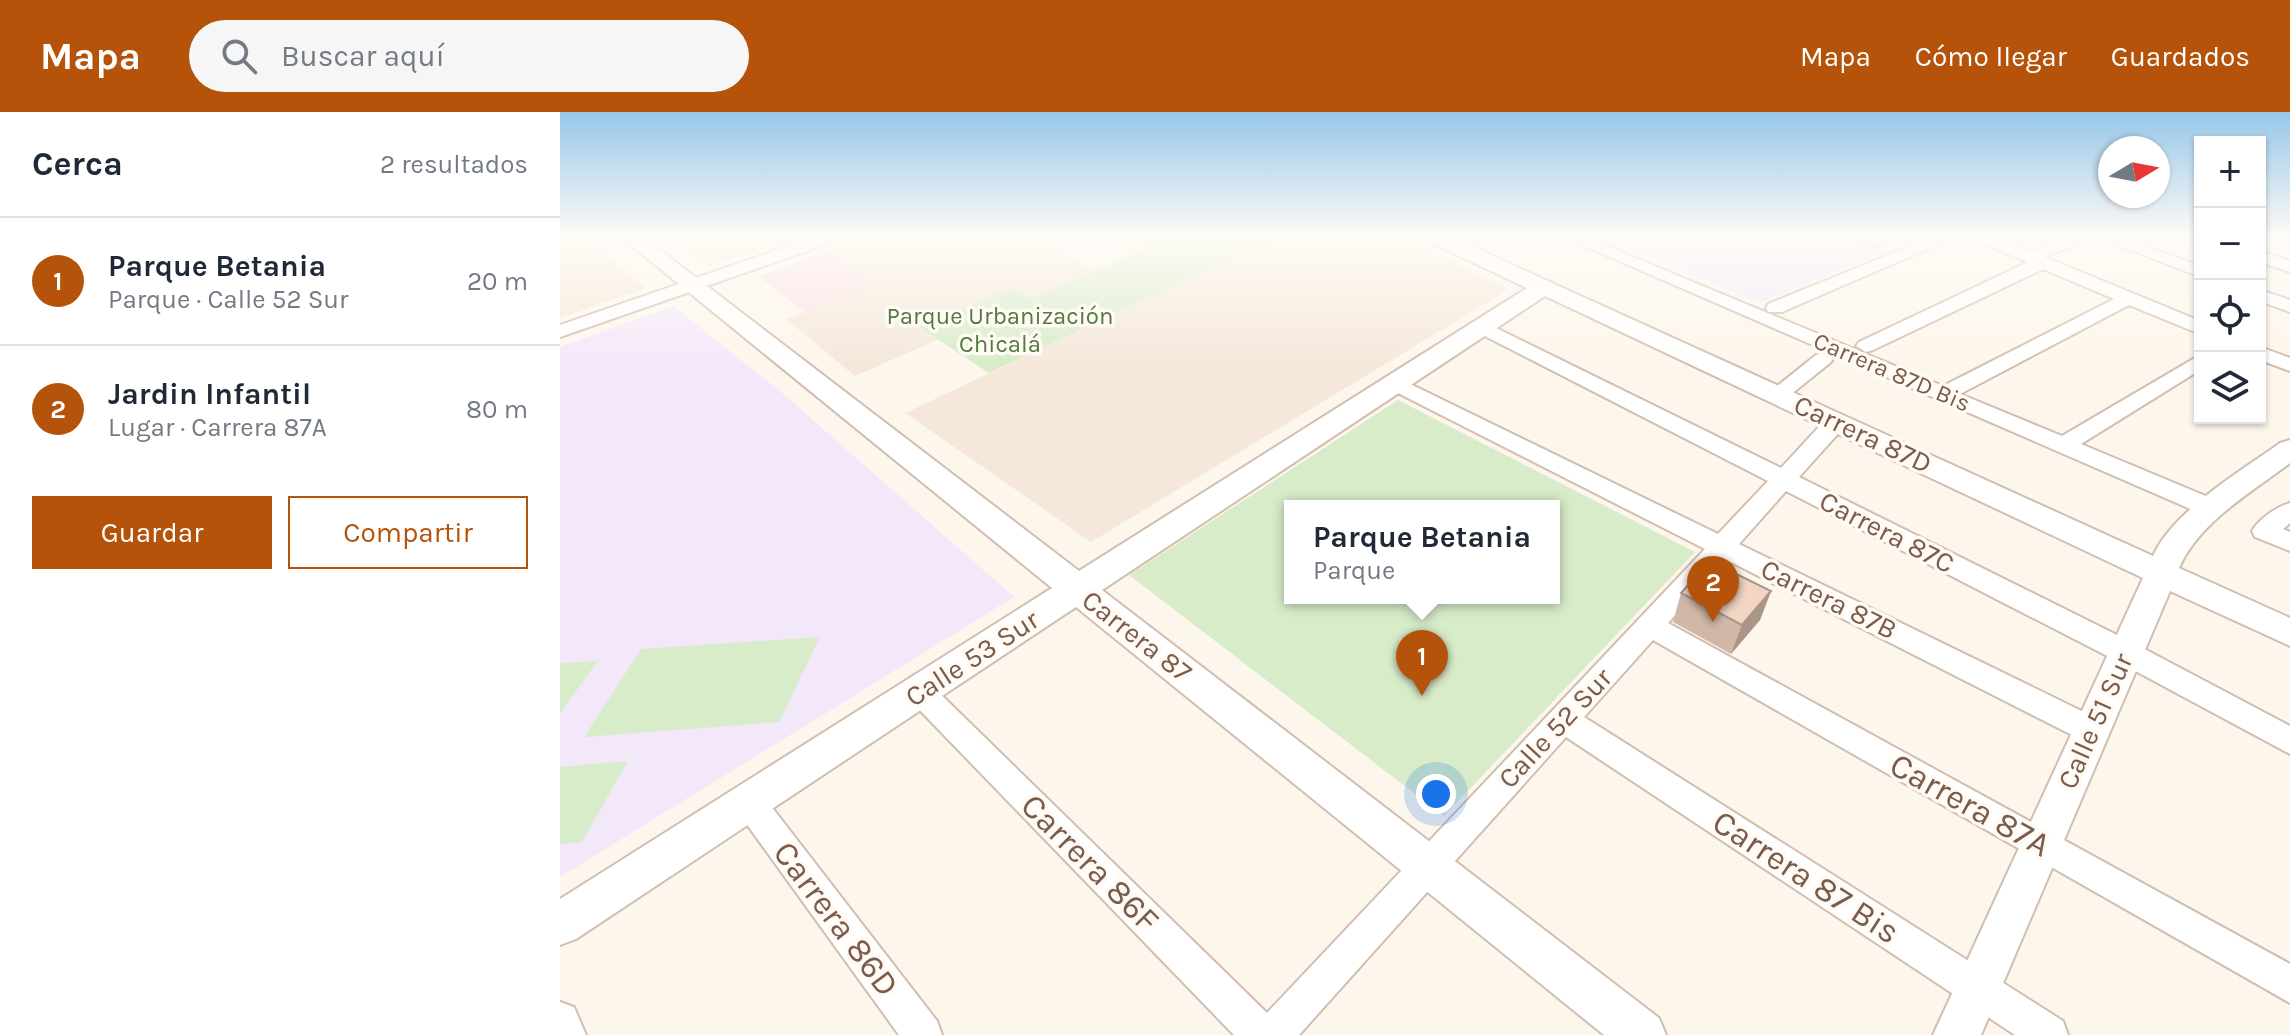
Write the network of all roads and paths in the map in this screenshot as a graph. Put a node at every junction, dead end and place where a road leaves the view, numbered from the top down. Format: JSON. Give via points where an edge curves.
{"nodes":[{"id":1,"x":686,"y":280,"type":"edge"},
{"id":2,"x":706,"y":280,"type":"edge"},
{"id":3,"x":1529,"y":280,"type":"edge"},
{"id":4,"x":1680,"y":280,"type":"edge"},
{"id":5,"x":1843,"y":280,"type":"edge"},
{"id":6,"x":1997,"y":280,"type":"edge"},
{"id":7,"x":2086,"y":280,"type":"edge"},
{"id":8,"x":692,"y":285,"type":"junction"},
{"id":9,"x":1544,"y":287,"type":"junction"},
{"id":10,"x":2266,"y":297,"type":"edge"},
{"id":11,"x":2129,"y":298,"type":"junction"},
{"id":12,"x":2290,"y":306,"type":"edge"},
{"id":13,"x":1775,"y":308,"type":"dead end"},
{"id":14,"x":2194,"y":325,"type":"edge"},
{"id":15,"x":1482,"y":327,"type":"junction"},
{"id":16,"x":560,"y":331,"type":"edge"},
{"id":17,"x":1866,"y":346,"type":"dead end"},
{"id":18,"x":2266,"y":355,"type":"edge"},
{"id":19,"x":1823,"y":359,"type":"dead end"},
{"id":20,"x":2194,"y":365,"type":"edge"},
{"id":21,"x":2290,"y":365,"type":"edge"},
{"id":22,"x":1395,"y":384,"type":"junction"},
{"id":23,"x":1944,"y":394,"type":"junction"},
{"id":24,"x":1778,"y":395,"type":"junction"},
{"id":25,"x":1836,"y":422,"type":"junction"},
{"id":26,"x":2064,"y":445,"type":"junction"},
{"id":27,"x":2290,"y":449,"type":"edge"},
{"id":28,"x":1783,"y":479,"type":"junction"},
{"id":29,"x":2211,"y":508,"type":"junction"},
{"id":30,"x":2290,"y":511,"type":"edge"},
{"id":31,"x":2290,"y":542,"type":"edge"},
{"id":32,"x":1722,"y":546,"type":"junction"},
{"id":33,"x":2160,"y":572,"type":"junction"},
{"id":34,"x":1078,"y":589,"type":"junction"},
{"id":35,"x":1649,"y":625,"type":"junction"},
{"id":36,"x":2290,"y":633,"type":"edge"},
{"id":37,"x":2125,"y":652,"type":"junction"},
{"id":38,"x":919,"y":691,"type":"junction"},
{"id":39,"x":1563,"y":719,"type":"junction"},
{"id":40,"x":2091,"y":730,"type":"junction"},
{"id":41,"x":2290,"y":741,"type":"edge"},
{"id":42,"x":749,"y":802,"type":"junction"},
{"id":43,"x":2040,"y":844,"type":"junction"},
{"id":44,"x":1428,"y":866,"type":"junction"},
{"id":45,"x":560,"y":924,"type":"edge"},
{"id":46,"x":2290,"y":984,"type":"edge"},
{"id":47,"x":1977,"y":988,"type":"junction"},
{"id":48,"x":560,"y":1021,"type":"edge"},
{"id":49,"x":567,"y":1035,"type":"edge"},
{"id":50,"x":923,"y":1035,"type":"edge"},
{"id":51,"x":1261,"y":1035,"type":"edge"},
{"id":52,"x":1273,"y":1035,"type":"edge"},
{"id":53,"x":1642,"y":1035,"type":"edge"},
{"id":54,"x":1957,"y":1035,"type":"edge"},
{"id":55,"x":2049,"y":1035,"type":"edge"}],
"edges":[{"from":1,"to":8,"type":"street","name":"Carrera 87"},
{"from":2,"to":8,"type":"street"},
{"from":3,"to":9,"type":"street","name":"Carrera 87D"},
{"from":4,"to":23,"type":"street","name":"Carrera 87D Bis"},
{"from":5,"to":13,"type":"street"},
{"from":6,"to":17,"type":"street"},
{"from":7,"to":11,"type":"street"},
{"from":8,"to":16,"type":"street"},
{"from":8,"to":34,"type":"street","name":"Carrera 87"},
{"from":9,"to":15,"type":"street","name":"Calle 53 Sur"},
{"from":9,"to":24,"type":"street","name":"Carrera 87D"},
{"from":10,"to":12,"type":"street"},
{"from":11,"to":14,"type":"street"},
{"from":11,"to":23,"type":"street"},
{"from":15,"to":22,"type":"street","name":"Calle 53 Sur"},
{"from":15,"to":28,"type":"street","name":"Carrera 87C"},
{"from":18,"to":21,"type":"street"},
{"from":19,"to":24,"type":"street"},
{"from":20,"to":26,"type":"street"},
{"from":22,"to":32,"type":"street","name":"Carrera 87B"},
{"from":22,"to":34,"type":"street","name":"Calle 53 Sur"},
{"from":23,"to":26,"type":"street","name":"Carrera 87D Bis"},
{"from":24,"to":25,"type":"street","name":"Carrera 87D"},
{"from":25,"to":28,"type":"street","name":"Calle 52 Sur"},
{"from":25,"to":33,"type":"street","name":"Carrera 87D"},
{"from":26,"to":29,"type":"street","name":"Carrera 87D Bis"},
{"from":27,"to":29,"type":"street","name":"Calle 51 Sur"},
{"from":28,"to":32,"type":"street","name":"Calle 52 Sur"},
{"from":28,"to":37,"type":"street","name":"Carrera 87C"},
{"from":29,"to":33,"type":"street","name":"Calle 51 Sur","via":[[2184,534]]},
{"from":30,"to":31,"type":"street","via":[[2264,531]]},
{"from":32,"to":35,"type":"street","name":"Calle 52 Sur"},
{"from":32,"to":40,"type":"street","name":"Carrera 87B"},
{"from":33,"to":36,"type":"street","name":"Carrera 87D"},
{"from":33,"to":37,"type":"street","name":"Calle 51 Sur"},
{"from":34,"to":38,"type":"street","name":"Calle 53 Sur"},
{"from":34,"to":44,"type":"street","name":"Carrera 87"},
{"from":35,"to":39,"type":"street","name":"Calle 52 Sur"},
{"from":35,"to":43,"type":"street","name":"Carrera 87A"},
{"from":37,"to":40,"type":"street","name":"Calle 51 Sur"},
{"from":37,"to":41,"type":"street","name":"Carrera 87C"},
{"from":38,"to":42,"type":"street","name":"Calle 53 Sur"},
{"from":38,"to":51,"type":"street","name":"Carrera 86F"},
{"from":39,"to":44,"type":"street","name":"Calle 52 Sur"},
{"from":39,"to":47,"type":"street","name":"Carrera 87 Bis"},
{"from":40,"to":43,"type":"street","name":"Calle 51 Sur"},
{"from":42,"to":45,"type":"street","name":"Calle 53 Sur"},
{"from":42,"to":50,"type":"street","name":"Carrera 86D"},
{"from":43,"to":46,"type":"street","name":"Carrera 87A"},
{"from":43,"to":47,"type":"street","name":"Calle 51 Sur"},
{"from":44,"to":52,"type":"street","name":"Calle 52 Sur"},
{"from":44,"to":53,"type":"street","name":"Carrera 87"},
{"from":47,"to":54,"type":"street","name":"Calle 51 Sur"},
{"from":47,"to":55,"type":"street","name":"Carrera 87 Bis"},
{"from":48,"to":49,"type":"street"}]}
